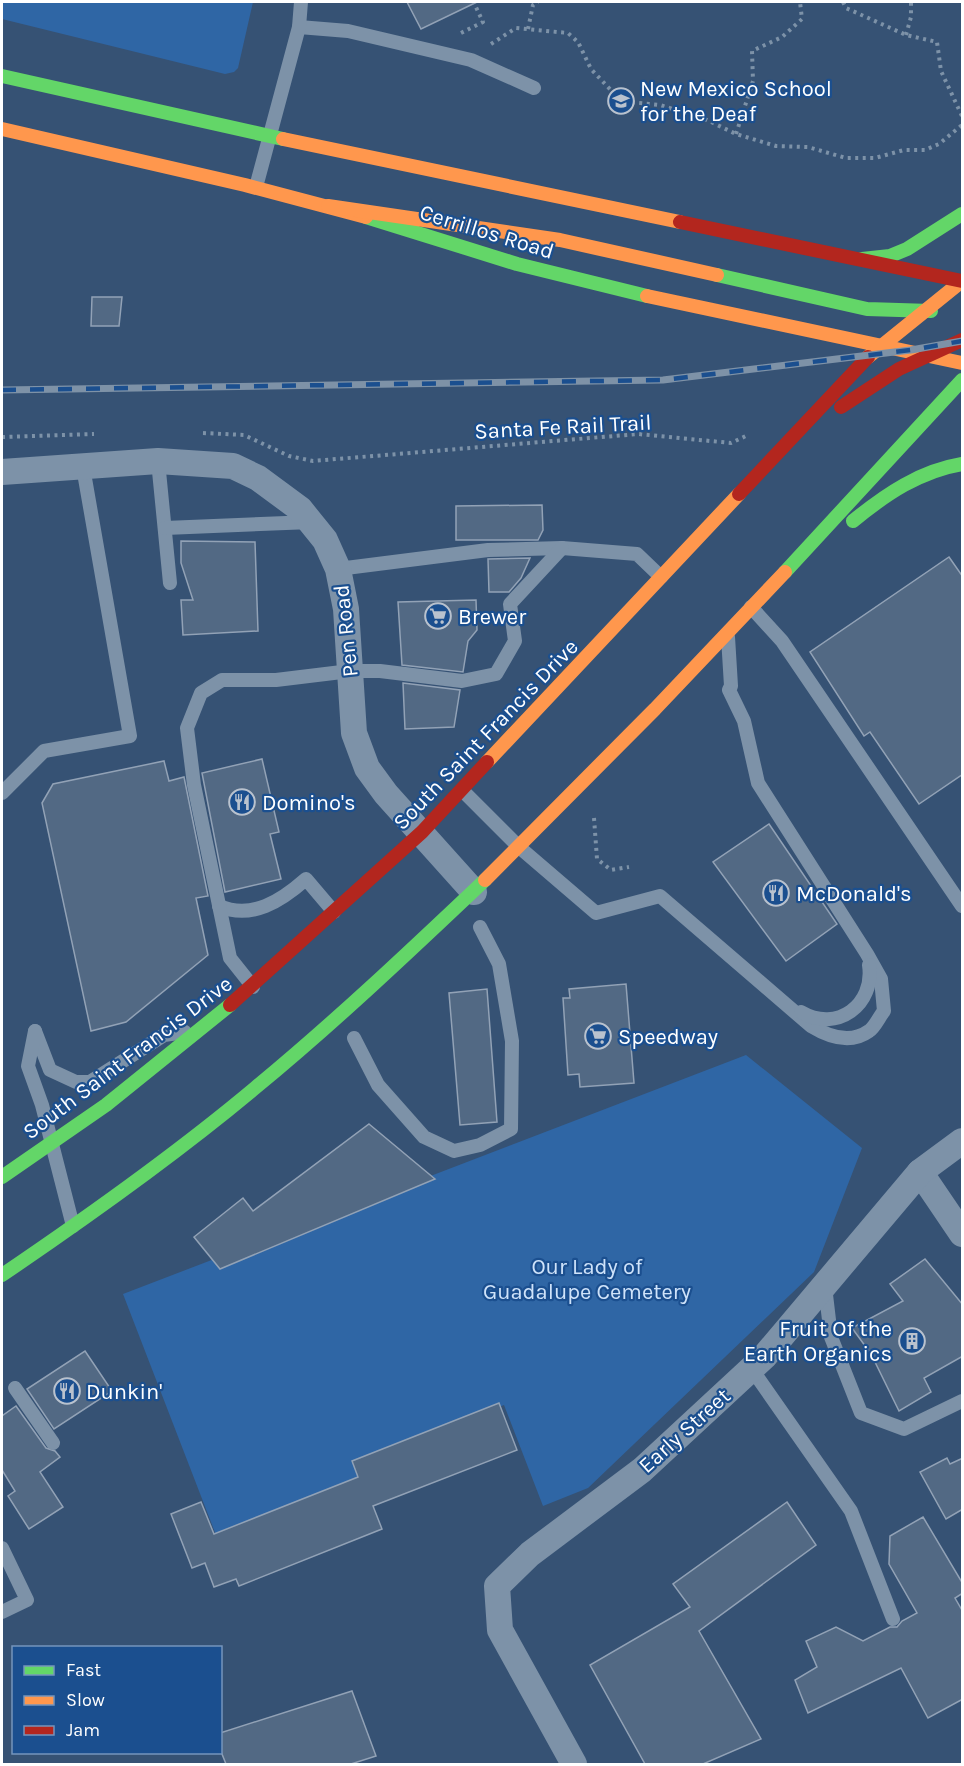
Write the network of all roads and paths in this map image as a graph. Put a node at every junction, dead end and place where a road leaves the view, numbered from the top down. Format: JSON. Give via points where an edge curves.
{"nodes":[{"id":1,"x":301,"y":2,"type":"edge"},
{"id":2,"x":538,"y":2,"type":"edge"},
{"id":3,"x":800,"y":2,"type":"edge"},
{"id":4,"x":843,"y":2,"type":"edge"},
{"id":5,"x":911,"y":2,"type":"edge"},
{"id":6,"x":474,"y":3,"type":"dead end"},
{"id":7,"x":299,"y":27,"type":"junction"},
{"id":8,"x":528,"y":30,"type":"junction"},
{"id":9,"x":458,"y":35,"type":"dead end"},
{"id":10,"x":906,"y":35,"type":"junction"},
{"id":11,"x":486,"y":48,"type":"dead end"},
{"id":12,"x":2,"y":76,"type":"edge"},
{"id":13,"x":534,"y":88,"type":"dead end"},
{"id":14,"x":963,"y":116,"type":"edge"},
{"id":15,"x":963,"y":125,"type":"edge"},
{"id":16,"x":2,"y":129,"type":"edge"},
{"id":17,"x":736,"y":134,"type":"junction"},
{"id":18,"x":272,"y":137,"type":"junction"},
{"id":19,"x":256,"y":187,"type":"junction"},
{"id":20,"x":328,"y":206,"type":"junction"},
{"id":21,"x":963,"y":214,"type":"edge"},
{"id":22,"x":862,"y":259,"type":"junction"},
{"id":23,"x":963,"y":281,"type":"edge"},
{"id":24,"x":953,"y":306,"type":"dead end"},
{"id":25,"x":923,"y":312,"type":"junction"},
{"id":26,"x":963,"y":340,"type":"edge"},
{"id":27,"x":880,"y":346,"type":"junction"},
{"id":28,"x":924,"y":354,"type":"junction"},
{"id":29,"x":963,"y":363,"type":"edge"},
{"id":30,"x":963,"y":380,"type":"edge"},
{"id":31,"x":750,"y":435,"type":"dead end"},
{"id":32,"x":788,"y":444,"type":"junction"},
{"id":33,"x":158,"y":460,"type":"junction"},
{"id":34,"x":313,"y":461,"type":"dead end"},
{"id":35,"x":963,"y":464,"type":"edge"},
{"id":36,"x":83,"y":467,"type":"junction"},
{"id":37,"x":2,"y":472,"type":"edge"},
{"id":38,"x":312,"y":522,"type":"junction"},
{"id":39,"x":165,"y":528,"type":"junction"},
{"id":40,"x":562,"y":548,"type":"junction"},
{"id":41,"x":338,"y":570,"type":"junction"},
{"id":42,"x":662,"y":579,"type":"junction"},
{"id":43,"x":170,"y":583,"type":"dead end"},
{"id":44,"x":751,"y":607,"type":"junction"},
{"id":45,"x":728,"y":631,"type":"junction"},
{"id":46,"x":350,"y":671,"type":"junction"},
{"id":47,"x":462,"y":790,"type":"junction"},
{"id":48,"x":2,"y":793,"type":"edge"},
{"id":49,"x":594,"y":808,"type":"dead end"},
{"id":50,"x":422,"y":832,"type":"junction"},
{"id":51,"x":519,"y":847,"type":"junction"},
{"id":52,"x":629,"y":867,"type":"dead end"},
{"id":53,"x":474,"y":892,"type":"junction"},
{"id":54,"x":219,"y":906,"type":"junction"},
{"id":55,"x":963,"y":906,"type":"edge"},
{"id":56,"x":334,"y":912,"type":"junction"},
{"id":57,"x":480,"y":927,"type":"dead end"},
{"id":58,"x":867,"y":954,"type":"junction"},
{"id":59,"x":253,"y":987,"type":"junction"},
{"id":60,"x":789,"y":1005,"type":"junction"},
{"id":61,"x":199,"y":1030,"type":"junction"},
{"id":62,"x":354,"y":1038,"type":"dead end"},
{"id":63,"x":963,"y":1141,"type":"edge"},
{"id":64,"x":51,"y":1144,"type":"junction"},
{"id":65,"x":920,"y":1172,"type":"junction"},
{"id":66,"x":2,"y":1178,"type":"edge"},
{"id":67,"x":73,"y":1227,"type":"junction"},
{"id":68,"x":963,"y":1234,"type":"edge"},
{"id":69,"x":2,"y":1275,"type":"edge"},
{"id":70,"x":825,"y":1285,"type":"junction"},
{"id":71,"x":751,"y":1368,"type":"junction"},
{"id":72,"x":15,"y":1388,"type":"dead end"},
{"id":73,"x":963,"y":1401,"type":"edge"},
{"id":74,"x":53,"y":1443,"type":"dead end"},
{"id":75,"x":2,"y":1548,"type":"edge"},
{"id":76,"x":2,"y":1612,"type":"edge"},
{"id":77,"x":893,"y":1618,"type":"dead end"},
{"id":78,"x":573,"y":1764,"type":"edge"}],
"edges":[{"from":1,"to":7,"type":"lane"},
{"from":2,"to":8,"type":"path","via":[[533,5]]},
{"from":3,"to":17,"type":"path","via":[[802,19],[782,37],[752,51],[753,81]]},
{"from":4,"to":10,"type":"path","via":[[846,8]]},
{"from":5,"to":10,"type":"path"},
{"from":6,"to":9,"type":"path","via":[[483,22]]},
{"from":7,"to":13,"type":"lane","via":[[348,31],[471,60]]},
{"from":7,"to":18,"type":"lane"},
{"from":8,"to":11,"type":"path","via":[[516,28]]},
{"from":8,"to":17,"type":"path","via":[[568,33],[578,42],[591,69],[621,101],[660,105]]},
{"from":10,"to":14,"type":"path","via":[[937,42],[941,71]]},
{"from":12,"to":18,"type":"main road","name":"Cerrillos Road"},
{"from":15,"to":17,"type":"path","via":[[925,150],[904,150],[875,158],[846,158],[808,147],[776,146]]},
{"from":16,"to":19,"type":"main road","name":"Cerrillos Road"},
{"from":18,"to":19,"type":"lane"},
{"from":18,"to":22,"type":"main road","name":"Cerrillos Road"},
{"from":19,"to":20,"type":"main road","name":"Cerrillos Road"},
{"from":20,"to":25,"type":"main road","via":[[560,240],[867,309]]},
{"from":20,"to":27,"type":"main road","name":"Cerrillos Road","via":[[543,271]]},
{"from":21,"to":22,"type":"main road","via":[[907,249],[890,256]]},
{"from":22,"to":23,"type":"main road","name":"Cerrillos Road"},
{"from":23,"to":25,"type":"main road","name":"South Saint Francis Drive"},
{"from":24,"to":25,"type":"main road"},
{"from":25,"to":27,"type":"main road","name":"South Saint Francis Drive"},
{"from":26,"to":28,"type":"main road"},
{"from":27,"to":28,"type":"main road","name":"Cerrillos Road"},
{"from":27,"to":32,"type":"main road","name":"South Saint Francis Drive"},
{"from":28,"to":29,"type":"main road","name":"Cerrillos Road"},
{"from":28,"to":32,"type":"main road","via":[[891,372]]},
{"from":30,"to":44,"type":"main road"},
{"from":31,"to":34,"type":"path","name":"Santa Fe Rail Trail","via":[[730,443],[638,434]]},
{"from":32,"to":42,"type":"main road","name":"South Saint Francis Drive"},
{"from":33,"to":36,"type":"street","name":"Pen Road"},
{"from":33,"to":38,"type":"street","name":"Pen Road","via":[[233,466],[282,494]]},
{"from":33,"to":39,"type":"lane"},
{"from":35,"to":44,"type":"main road","via":[[894,490]]},
{"from":36,"to":37,"type":"street","name":"Pen Road"},
{"from":36,"to":48,"type":"lane","via":[[130,736],[44,752]]},
{"from":38,"to":39,"type":"lane"},
{"from":38,"to":41,"type":"street","name":"Pen Road"},
{"from":39,"to":43,"type":"lane"},
{"from":40,"to":41,"type":"lane","via":[[488,550]]},
{"from":40,"to":42,"type":"lane","via":[[637,554]]},
{"from":40,"to":46,"type":"lane","via":[[510,604],[515,640],[496,674],[462,681],[380,670]]},
{"from":41,"to":46,"type":"street","name":"Pen Road","via":[[346,609]]},
{"from":42,"to":47,"type":"main road","name":"South Saint Francis Drive"},
{"from":44,"to":45,"type":"main road"},
{"from":44,"to":55,"type":"lane","via":[[782,640]]},
{"from":45,"to":51,"type":"main road"},
{"from":45,"to":58,"type":"lane","via":[[729,690],[744,721],[758,783]]},
{"from":46,"to":50,"type":"street","name":"Pen Road","via":[[354,734],[367,768]]},
{"from":46,"to":54,"type":"lane","via":[[276,680],[222,680],[201,693],[187,728],[194,785]]},
{"from":47,"to":50,"type":"main road","name":"South Saint Francis Drive"},
{"from":47,"to":51,"type":"lane"},
{"from":49,"to":52,"type":"path","via":[[597,859],[611,870]]},
{"from":50,"to":53,"type":"street","name":"Pen Road"},
{"from":50,"to":56,"type":"main road","name":"South Saint Francis Drive"},
{"from":51,"to":53,"type":"main road"},
{"from":51,"to":60,"type":"lane","via":[[596,913],[660,896]]},
{"from":53,"to":67,"type":"main road","via":[[297,1052],[202,1131]]},
{"from":54,"to":56,"type":"lane","via":[[232,912],[258,909],[285,898],[306,879]]},
{"from":54,"to":59,"type":"lane","via":[[230,958]]},
{"from":56,"to":59,"type":"main road","name":"South Saint Francis Drive"},
{"from":57,"to":62,"type":"lane","via":[[499,964],[510,1030],[511,1129],[480,1145],[454,1151],[424,1137],[378,1085]]},
{"from":58,"to":60,"type":"lane","via":[[871,982],[865,999],[849,1012],[829,1020],[812,1019]]},
{"from":58,"to":60,"type":"lane","via":[[881,979],[884,1011],[869,1030],[846,1039],[825,1035]]},
{"from":59,"to":61,"type":"main road","name":"South Saint Francis Drive"},
{"from":61,"to":64,"type":"main road","name":"South Saint Francis Drive"},
{"from":61,"to":64,"type":"lane","via":[[164,1035],[90,1082],[76,1082],[50,1070],[35,1031],[28,1066]]},
{"from":63,"to":65,"type":"street","name":"Early Street"},
{"from":64,"to":66,"type":"main road","name":"South Saint Francis Drive"},
{"from":64,"to":67,"type":"lane"},
{"from":65,"to":68,"type":"street"},
{"from":65,"to":70,"type":"street","name":"Early Street"},
{"from":67,"to":69,"type":"main road"},
{"from":70,"to":71,"type":"street","name":"Early Street"},
{"from":70,"to":73,"type":"lane","via":[[831,1337],[861,1413],[904,1429]]},
{"from":71,"to":77,"type":"lane","via":[[851,1511]]},
{"from":71,"to":78,"type":"street","name":"Early Street","via":[[642,1470],[538,1548],[497,1586],[500,1630]]},
{"from":72,"to":74,"type":"lane"},
{"from":75,"to":76,"type":"lane","via":[[27,1600]]}]}
